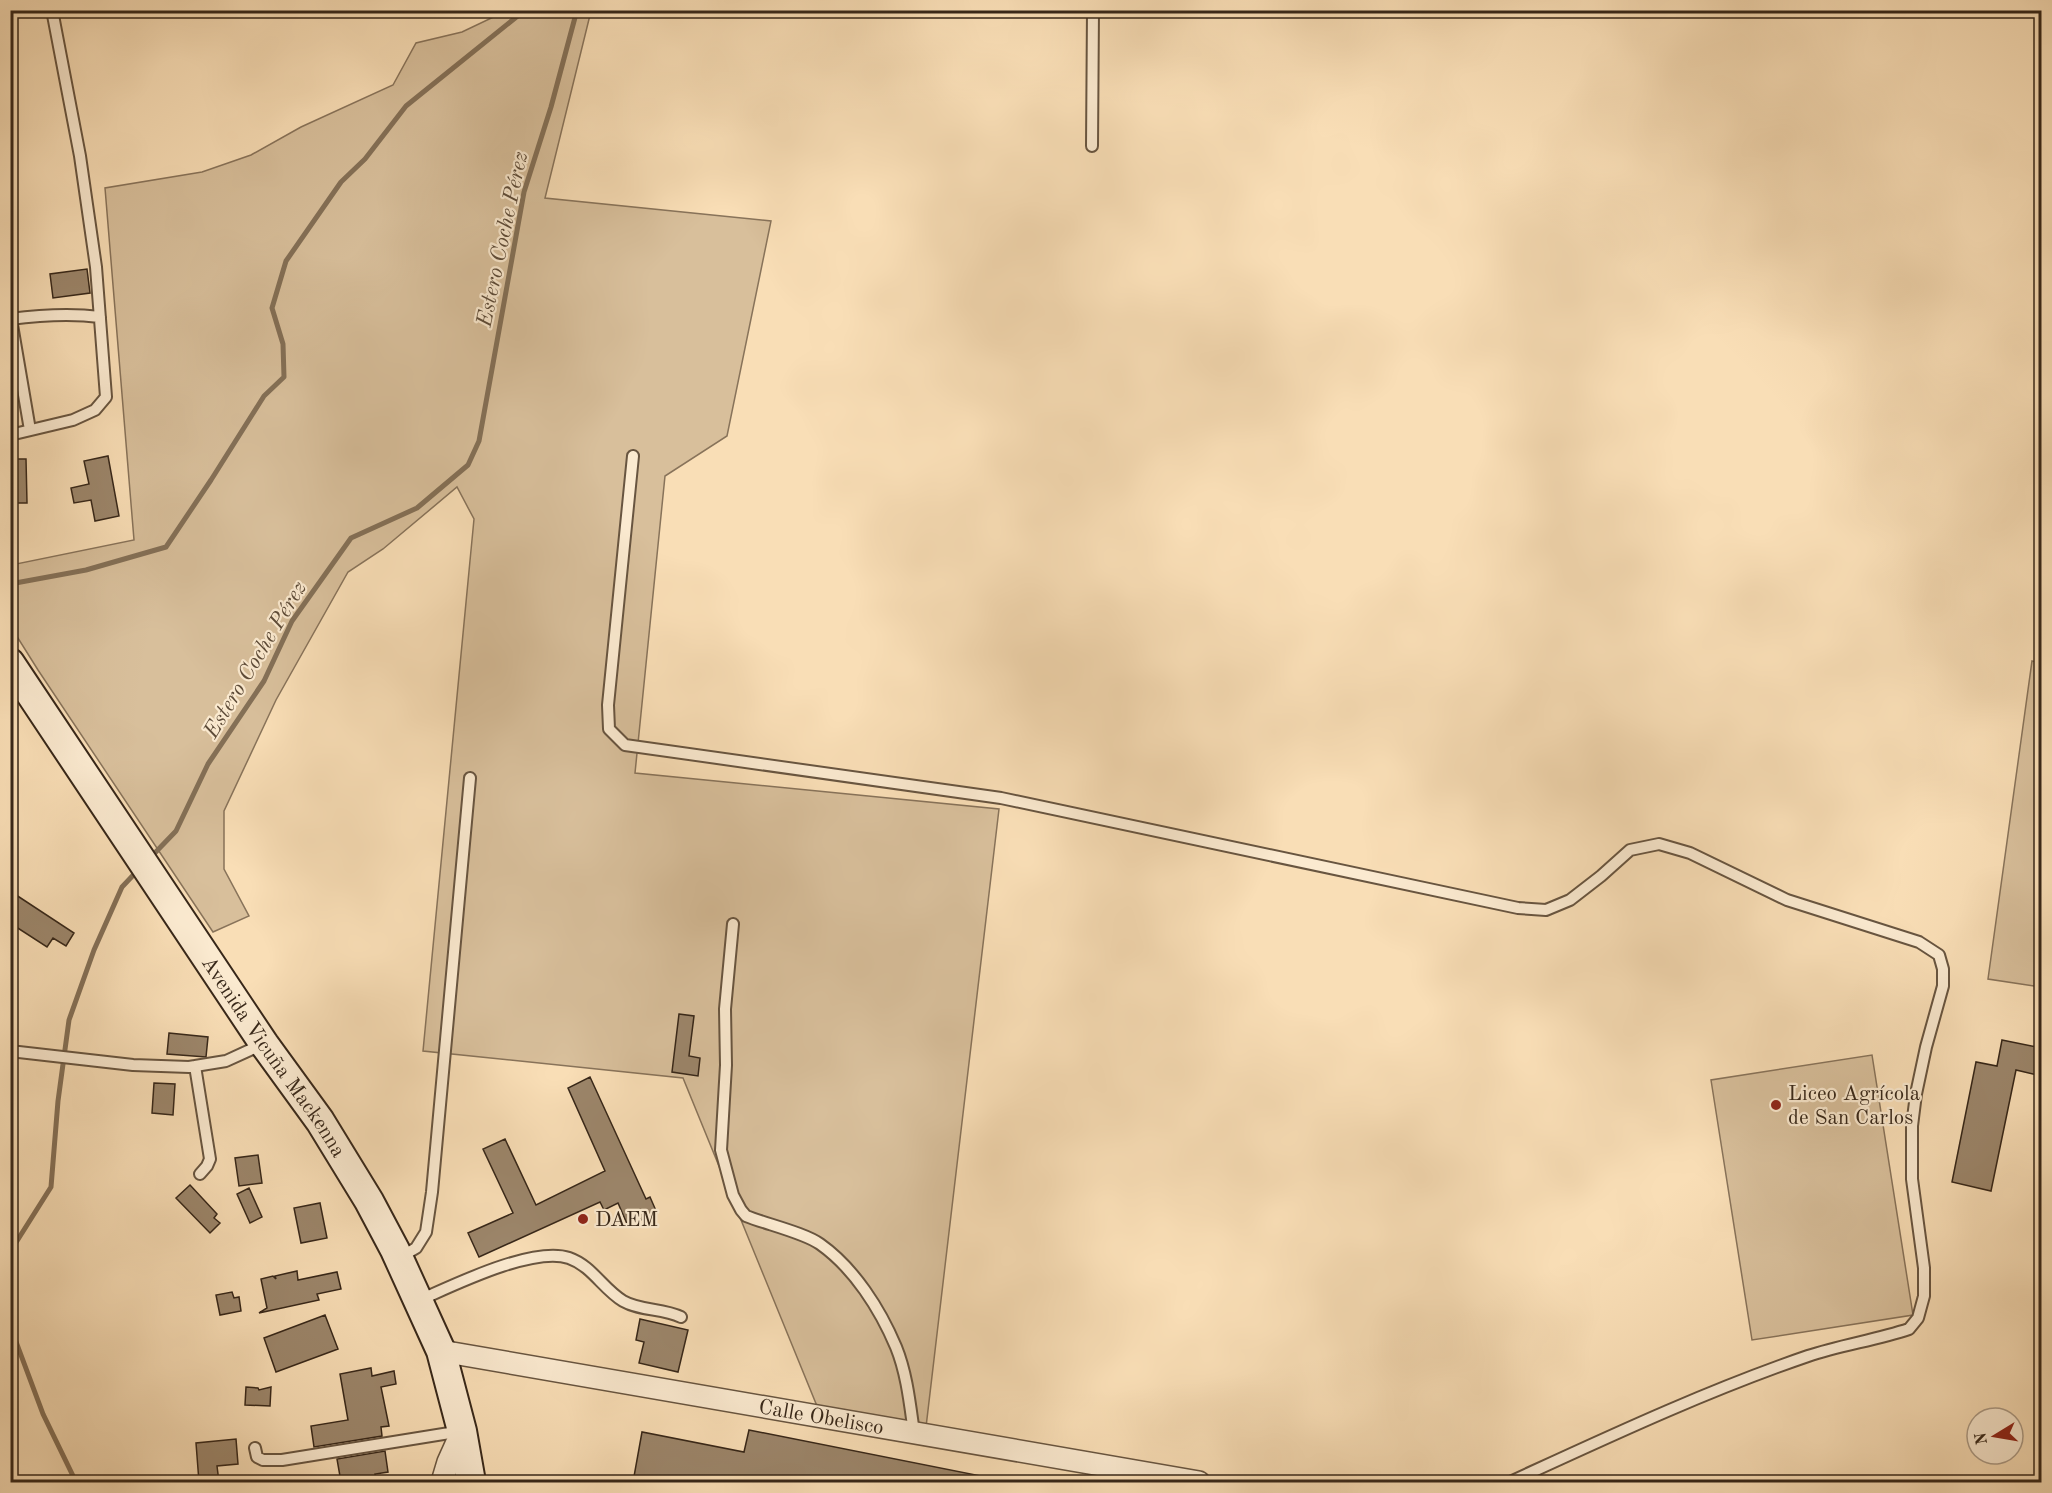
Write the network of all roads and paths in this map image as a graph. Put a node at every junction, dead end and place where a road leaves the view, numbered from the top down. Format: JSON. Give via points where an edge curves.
{"nodes":[{"id":1,"x":52,"y":10,"type":"edge"},
{"id":2,"x":1093,"y":10,"type":"edge"},
{"id":3,"x":1092,"y":146,"type":"dead end"},
{"id":4,"x":100,"y":317,"type":"junction"},
{"id":5,"x":11,"y":319,"type":"edge"},
{"id":6,"x":30,"y":430,"type":"junction"},
{"id":7,"x":10,"y":435,"type":"edge"},
{"id":8,"x":633,"y":456,"type":"dead end"},
{"id":9,"x":10,"y":663,"type":"edge"},
{"id":10,"x":470,"y":778,"type":"dead end"},
{"id":11,"x":733,"y":924,"type":"dead end"},
{"id":12,"x":264,"y":1044,"type":"junction"},
{"id":13,"x":10,"y":1051,"type":"edge"},
{"id":14,"x":195,"y":1066,"type":"junction"},
{"id":15,"x":200,"y":1174,"type":"dead end"},
{"id":16,"x":399,"y":1258,"type":"junction"},
{"id":17,"x":420,"y":1300,"type":"junction"},
{"id":18,"x":681,"y":1317,"type":"dead end"},
{"id":19,"x":441,"y":1352,"type":"junction"},
{"id":20,"x":462,"y":1431,"type":"junction"},
{"id":21,"x":914,"y":1433,"type":"junction"},
{"id":22,"x":255,"y":1448,"type":"dead end"},
{"id":23,"x":442,"y":1482,"type":"edge"},
{"id":24,"x":471,"y":1482,"type":"edge"},
{"id":25,"x":1199,"y":1482,"type":"edge"},
{"id":26,"x":1510,"y":1482,"type":"edge"}],
"edges":[{"from":1,"to":4,"type":"lane","via":[[80,156]]},
{"from":2,"to":3,"type":"lane"},
{"from":4,"to":5,"type":"lane","via":[[48,314]]},
{"from":4,"to":6,"type":"lane","via":[[106,397],[95,410],[73,420]]},
{"from":5,"to":6,"type":"lane"},
{"from":6,"to":7,"type":"lane"},
{"from":8,"to":26,"type":"lane","via":[[608,705],[609,729],[625,745],[1001,798],[1518,908],[1546,910],[1570,900],[1630,850],[1659,844],[1690,854],[1787,900],[1919,942],[1939,955],[1943,986],[1926,1047],[1912,1126],[1912,1179],[1924,1296],[1918,1318],[1910,1329],[1816,1354],[1707,1395]]},
{"from":9,"to":12,"type":"main road","name":"Avenida Vicuña Mackenna"},
{"from":10,"to":16,"type":"lane","via":[[432,1192],[426,1232],[416,1248]]},
{"from":11,"to":21,"type":"lane","via":[[725,1009],[721,1150],[733,1195],[746,1216],[819,1242],[872,1300],[897,1349],[910,1398]]},
{"from":12,"to":14,"type":"lane","via":[[226,1061]]},
{"from":12,"to":16,"type":"main road","name":"Avenida Vicuña Mackenna","via":[[345,1161]]},
{"from":13,"to":14,"type":"lane","via":[[133,1065]]},
{"from":14,"to":15,"type":"lane","via":[[210,1159]]},
{"from":16,"to":17,"type":"main road","name":"Avenida Vicuña Mackenna"},
{"from":17,"to":18,"type":"lane","via":[[521,1260],[568,1257],[587,1268],[625,1302]]},
{"from":17,"to":19,"type":"main road","name":"Avenida Vicuña Mackenna"},
{"from":19,"to":20,"type":"main road","name":"Avenida Vicuña Mackenna"},
{"from":19,"to":21,"type":"street","name":"Calle Obelisco"},
{"from":20,"to":22,"type":"lane","via":[[282,1460],[263,1460],[257,1457]]},
{"from":20,"to":23,"type":"street"},
{"from":20,"to":24,"type":"main road","name":"Avenida Vicuña Mackenna"},
{"from":21,"to":25,"type":"street","name":"Calle Obelisco"}]}
